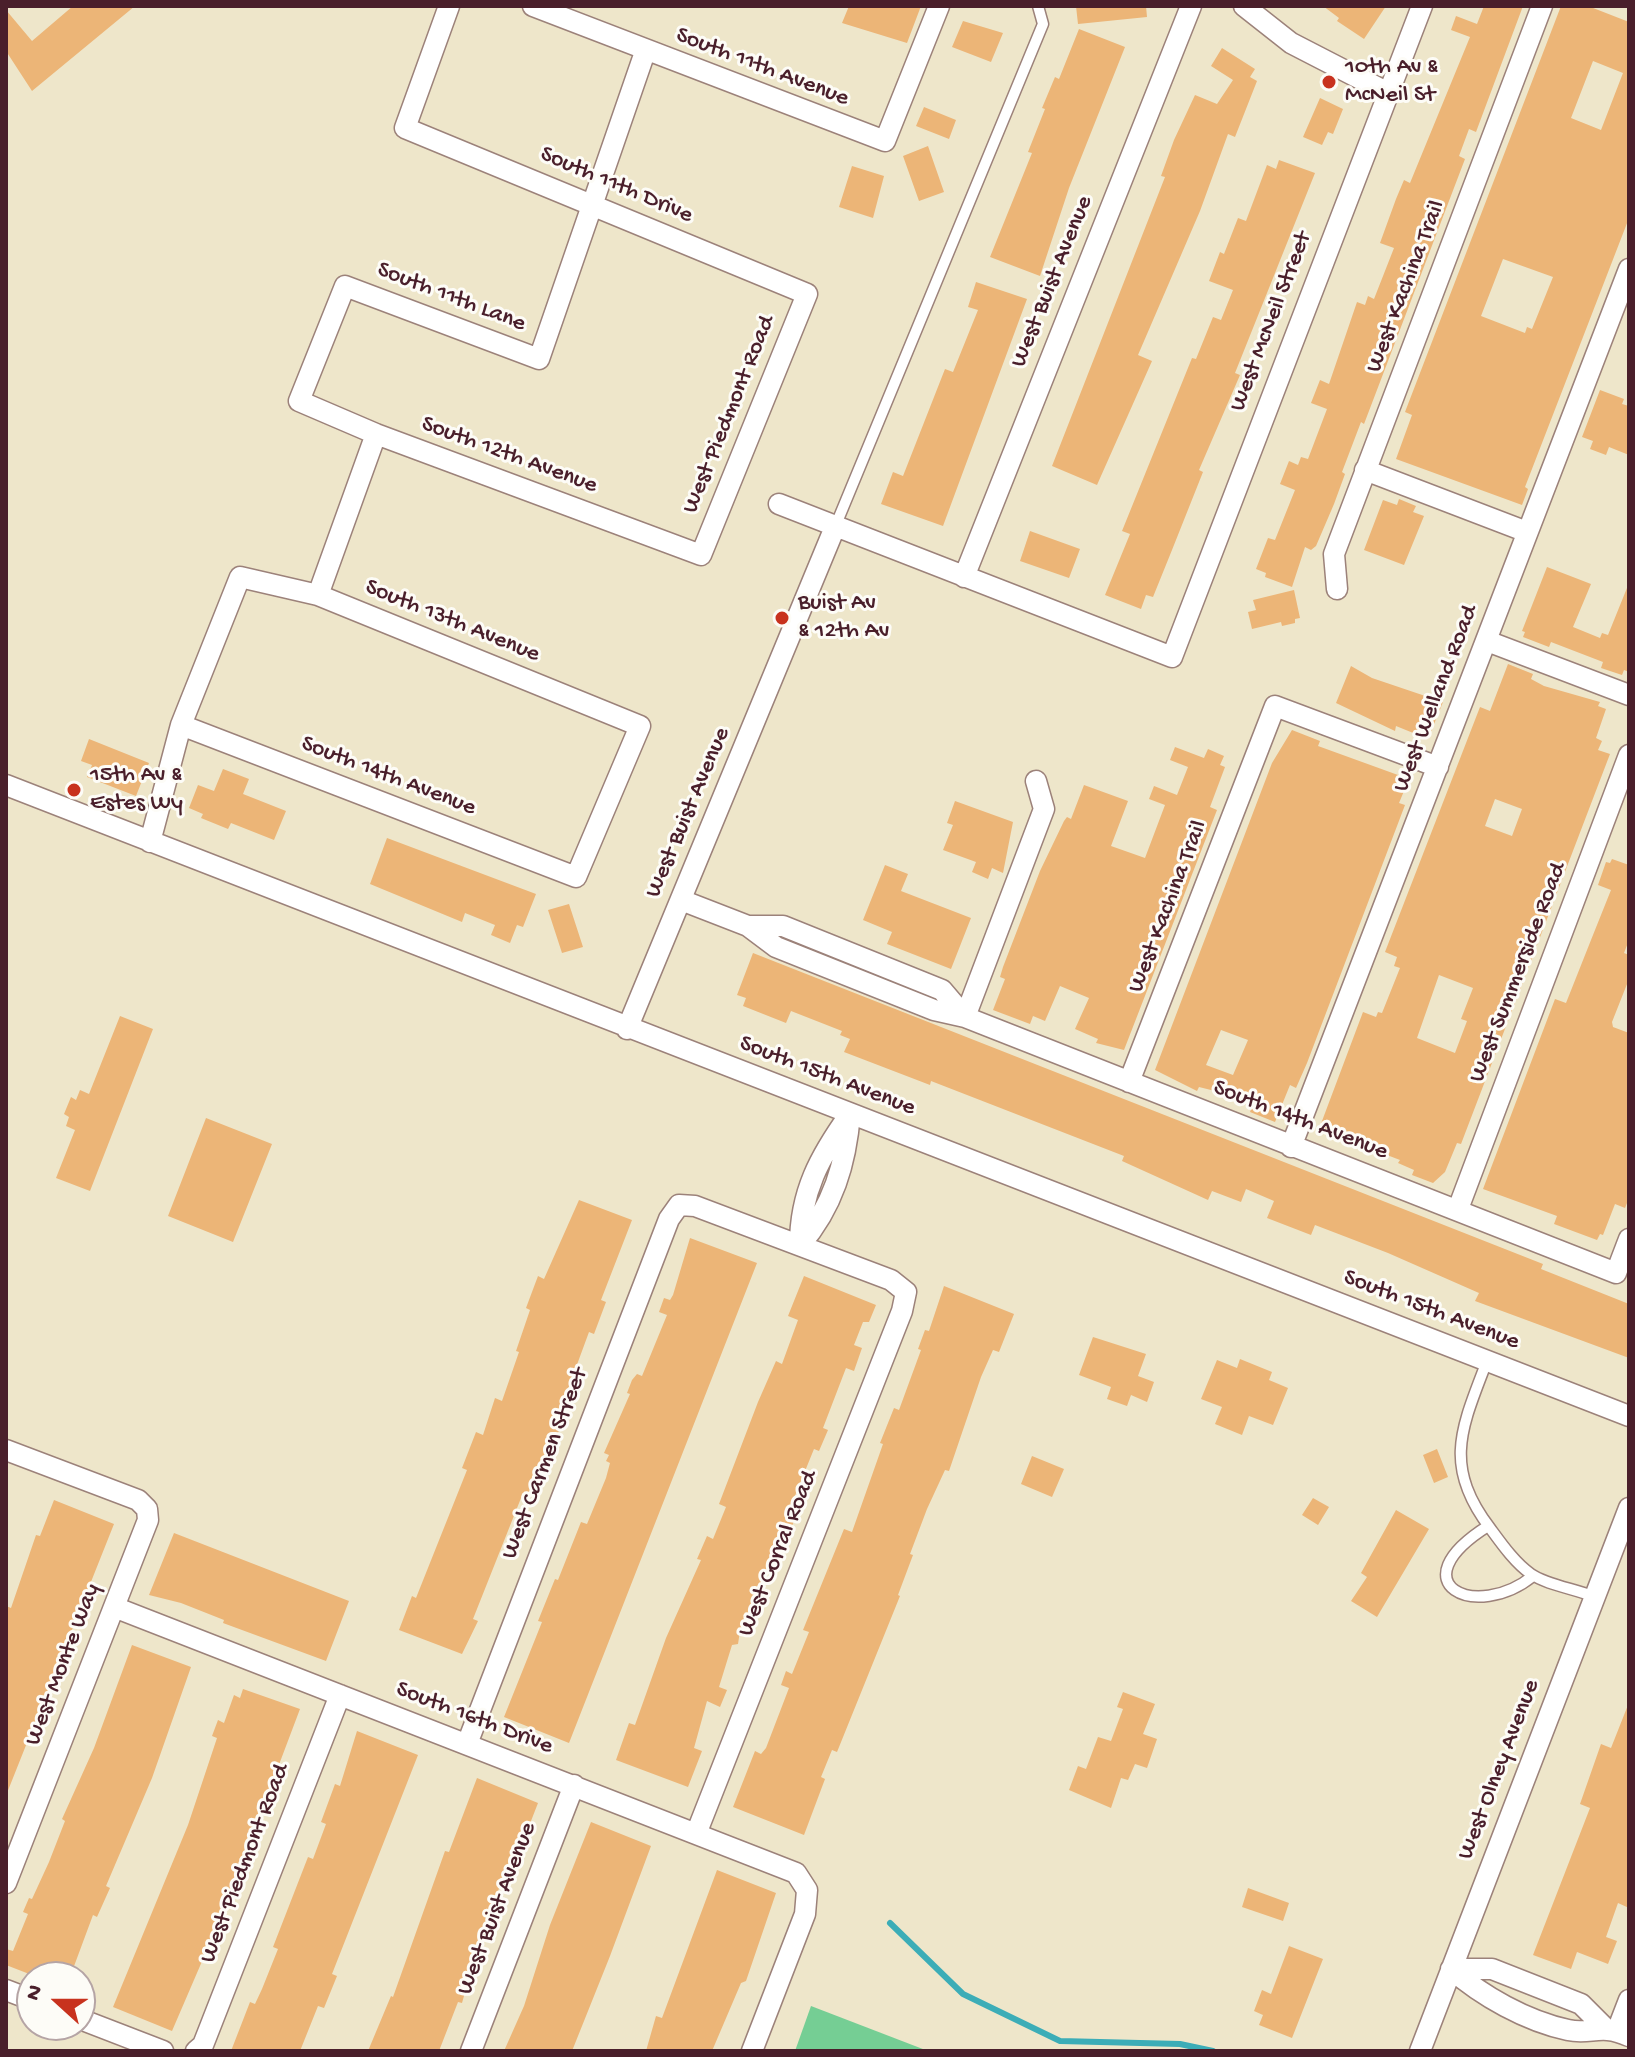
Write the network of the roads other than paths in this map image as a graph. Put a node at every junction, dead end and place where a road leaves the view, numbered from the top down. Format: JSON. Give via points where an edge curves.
{"nodes":[{"id":1,"x":449,"y":6,"type":"edge"},
{"id":2,"x":533,"y":6,"type":"edge"},
{"id":3,"x":939,"y":6,"type":"edge"},
{"id":4,"x":1038,"y":6,"type":"edge"},
{"id":5,"x":1191,"y":6,"type":"edge"},
{"id":6,"x":1244,"y":6,"type":"edge"},
{"id":7,"x":1422,"y":6,"type":"edge"},
{"id":8,"x":1542,"y":6,"type":"edge"},
{"id":9,"x":645,"y":52,"type":"junction"},
{"id":10,"x":1388,"y":93,"type":"junction"},
{"id":11,"x":594,"y":205,"type":"junction"},
{"id":12,"x":1629,"y":269,"type":"edge"},
{"id":13,"x":807,"y":294,"type":"joint"},
{"id":14,"x":1622,"y":309,"type":"edge"},
{"id":15,"x":299,"y":401,"type":"joint"},
{"id":16,"x":376,"y":434,"type":"junction"},
{"id":17,"x":1365,"y":470,"type":"junction"},
{"id":18,"x":779,"y":504,"type":"dead end"},
{"id":19,"x":835,"y":527,"type":"junction"},
{"id":20,"x":1527,"y":532,"type":"junction"},
{"id":21,"x":701,"y":555,"type":"joint"},
{"id":22,"x":964,"y":577,"type":"junction"},
{"id":23,"x":1337,"y":589,"type":"dead end"},
{"id":24,"x":318,"y":595,"type":"junction"},
{"id":25,"x":1487,"y":641,"type":"junction"},
{"id":26,"x":1629,"y":695,"type":"edge"},
{"id":27,"x":181,"y":725,"type":"junction"},
{"id":28,"x":1629,"y":755,"type":"edge"},
{"id":29,"x":1438,"y":767,"type":"junction"},
{"id":30,"x":1036,"y":781,"type":"dead end"},
{"id":31,"x":6,"y":785,"type":"edge"},
{"id":32,"x":150,"y":842,"type":"junction"},
{"id":33,"x":576,"y":877,"type":"joint"},
{"id":34,"x":681,"y":900,"type":"junction"},
{"id":35,"x":748,"y":926,"type":"junction"},
{"id":36,"x":808,"y":936,"type":"junction"},
{"id":37,"x":800,"y":956,"type":"junction"},
{"id":38,"x":965,"y":1017,"type":"junction"},
{"id":39,"x":627,"y":1029,"type":"junction"},
{"id":40,"x":1129,"y":1082,"type":"junction"},
{"id":41,"x":850,"y":1114,"type":"junction"},
{"id":42,"x":1291,"y":1147,"type":"junction"},
{"id":43,"x":811,"y":1183,"type":"junction"},
{"id":44,"x":833,"y":1191,"type":"junction"},
{"id":45,"x":1458,"y":1209,"type":"junction"},
{"id":46,"x":1629,"y":1239,"type":"edge"},
{"id":47,"x":800,"y":1245,"type":"junction"},
{"id":48,"x":1487,"y":1361,"type":"junction"},
{"id":49,"x":1629,"y":1416,"type":"edge"},
{"id":50,"x":6,"y":1450,"type":"edge"},
{"id":51,"x":1629,"y":1508,"type":"edge"},
{"id":52,"x":1488,"y":1526,"type":"junction"},
{"id":53,"x":1533,"y":1576,"type":"junction"},
{"id":54,"x":1595,"y":1597,"type":"junction"},
{"id":55,"x":114,"y":1607,"type":"junction"},
{"id":56,"x":340,"y":1695,"type":"junction"},
{"id":57,"x":467,"y":1744,"type":"junction"},
{"id":58,"x":574,"y":1785,"type":"junction"},
{"id":59,"x":696,"y":1834,"type":"junction"},
{"id":60,"x":6,"y":1883,"type":"edge"},
{"id":61,"x":1451,"y":1969,"type":"junction"},
{"id":62,"x":1629,"y":2000,"type":"edge"},
{"id":63,"x":96,"y":2025,"type":"edge"},
{"id":64,"x":1617,"y":2031,"type":"edge"},
{"id":65,"x":163,"y":2051,"type":"edge"},
{"id":66,"x":196,"y":2051,"type":"edge"},
{"id":67,"x":471,"y":2051,"type":"edge"},
{"id":68,"x":752,"y":2051,"type":"edge"},
{"id":69,"x":1420,"y":2051,"type":"edge"}],
"edges":[{"from":1,"to":11,"type":"street","name":"South 11th Drive","via":[[405,128]]},
{"from":2,"to":9,"type":"street","name":"South 11th Avenue"},
{"from":3,"to":9,"type":"street","name":"South 11th Avenue","via":[[885,141]]},
{"from":4,"to":19,"type":"lane","via":[[1043,24]]},
{"from":5,"to":22,"type":"street","name":"West Buist Avenue"},
{"from":6,"to":10,"type":"street","via":[[1291,43]]},
{"from":7,"to":10,"type":"street","name":"West McNeil Street"},
{"from":8,"to":17,"type":"street","name":"West Kachina Trail"},
{"from":9,"to":11,"type":"street"},
{"from":10,"to":22,"type":"street","name":"West McNeil Street","via":[[1172,657]]},
{"from":11,"to":13,"type":"street","name":"South 11th Drive"},
{"from":11,"to":15,"type":"street","name":"South 11th Lane","via":[[539,359],[345,286]]},
{"from":12,"to":14,"type":"street","name":"West Welland Road"},
{"from":13,"to":21,"type":"street","name":"West Piedmont Road"},
{"from":14,"to":20,"type":"street","name":"West Welland Road"},
{"from":15,"to":16,"type":"street","name":"South 12th Avenue"},
{"from":16,"to":21,"type":"street","name":"South 12th Avenue"},
{"from":16,"to":24,"type":"street"},
{"from":17,"to":20,"type":"street"},
{"from":17,"to":23,"type":"street","name":"West Kachina Trail","via":[[1334,554]]},
{"from":18,"to":19,"type":"street"},
{"from":19,"to":22,"type":"street"},
{"from":19,"to":34,"type":"street","name":"West Buist Avenue"},
{"from":20,"to":25,"type":"street","name":"West Welland Road"},
{"from":24,"to":27,"type":"street","name":"South 13th Avenue","via":[[240,577]]},
{"from":24,"to":33,"type":"street","name":"South 13th Avenue","via":[[640,726]]},
{"from":25,"to":26,"type":"street"},
{"from":25,"to":29,"type":"street","name":"West Welland Road"},
{"from":27,"to":32,"type":"street"},
{"from":27,"to":33,"type":"street","name":"South 14th Avenue"},
{"from":28,"to":45,"type":"street","name":"West Summerside Road"},
{"from":29,"to":40,"type":"street","name":"West Kachina Trail","via":[[1275,706]]},
{"from":29,"to":42,"type":"street","name":"West Welland Road"},
{"from":30,"to":38,"type":"street","via":[[1044,809]]},
{"from":31,"to":32,"type":"street","name":"South 15th Avenue"},
{"from":32,"to":39,"type":"street","name":"South 15th Avenue"},
{"from":34,"to":35,"type":"street","name":"South 14th Avenue"},
{"from":34,"to":39,"type":"street","name":"West Buist Avenue"},
{"from":35,"to":36,"type":"street","name":"South 14th Avenue","via":[[783,926]]},
{"from":35,"to":37,"type":"street","name":"South 14th Avenue","via":[[776,947]]},
{"from":36,"to":37,"type":"street"},
{"from":36,"to":38,"type":"street","name":"South 14th Avenue","via":[[942,990]]},
{"from":37,"to":38,"type":"street","name":"South 14th Avenue","via":[[934,1010]]},
{"from":38,"to":40,"type":"street","name":"South 14th Avenue"},
{"from":39,"to":41,"type":"street","name":"South 15th Avenue"},
{"from":40,"to":42,"type":"street","name":"South 14th Avenue"},
{"from":41,"to":43,"type":"street","via":[[825,1149]]},
{"from":41,"to":44,"type":"street","via":[[846,1157]]},
{"from":41,"to":48,"type":"street","name":"South 15th Avenue"},
{"from":42,"to":45,"type":"street","name":"South 14th Avenue"},
{"from":43,"to":44,"type":"street"},
{"from":43,"to":47,"type":"street","via":[[800,1211]]},
{"from":44,"to":47,"type":"street","via":[[821,1221]]},
{"from":45,"to":46,"type":"street","name":"South 14th Avenue","via":[[1616,1273]]},
{"from":47,"to":57,"type":"street","name":"West Carmen Street","via":[[695,1206],[679,1205],[669,1219]]},
{"from":47,"to":59,"type":"street","name":"West Corral Road","via":[[891,1280],[906,1292]]},
{"from":48,"to":49,"type":"street","name":"South 15th Avenue"},
{"from":48,"to":52,"type":"lane","via":[[1459,1451],[1466,1488]]},
{"from":50,"to":55,"type":"street","name":"West Monte Way","via":[[138,1500],[147,1509],[148,1520]]},
{"from":51,"to":54,"type":"street","name":"West Olney Avenue"},
{"from":52,"to":53,"type":"lane"},
{"from":52,"to":53,"type":"lane","via":[[1459,1546],[1448,1561],[1444,1579],[1449,1589],[1483,1596],[1521,1586]]},
{"from":53,"to":54,"type":"lane"},
{"from":54,"to":61,"type":"street","name":"West Olney Avenue"},
{"from":55,"to":56,"type":"street","name":"South 16th Drive"},
{"from":55,"to":60,"type":"street","name":"West Monte Way"},
{"from":56,"to":57,"type":"street","name":"South 16th Drive"},
{"from":56,"to":66,"type":"street","name":"West Piedmont Road","via":[[203,2045]]},
{"from":57,"to":58,"type":"street","name":"South 16th Drive"},
{"from":58,"to":59,"type":"street","name":"South 16th Drive"},
{"from":58,"to":67,"type":"street","name":"West Buist Avenue"},
{"from":59,"to":68,"type":"street","name":"South 16th Drive","via":[[796,1873],[807,1890],[805,1914]]},
{"from":61,"to":64,"type":"street","via":[[1492,1969],[1581,2004]]},
{"from":61,"to":64,"type":"street","via":[[1482,1996],[1569,2030]]},
{"from":61,"to":69,"type":"street","name":"West Olney Avenue"},
{"from":62,"to":64,"type":"street"},
{"from":63,"to":65,"type":"street"}]}
